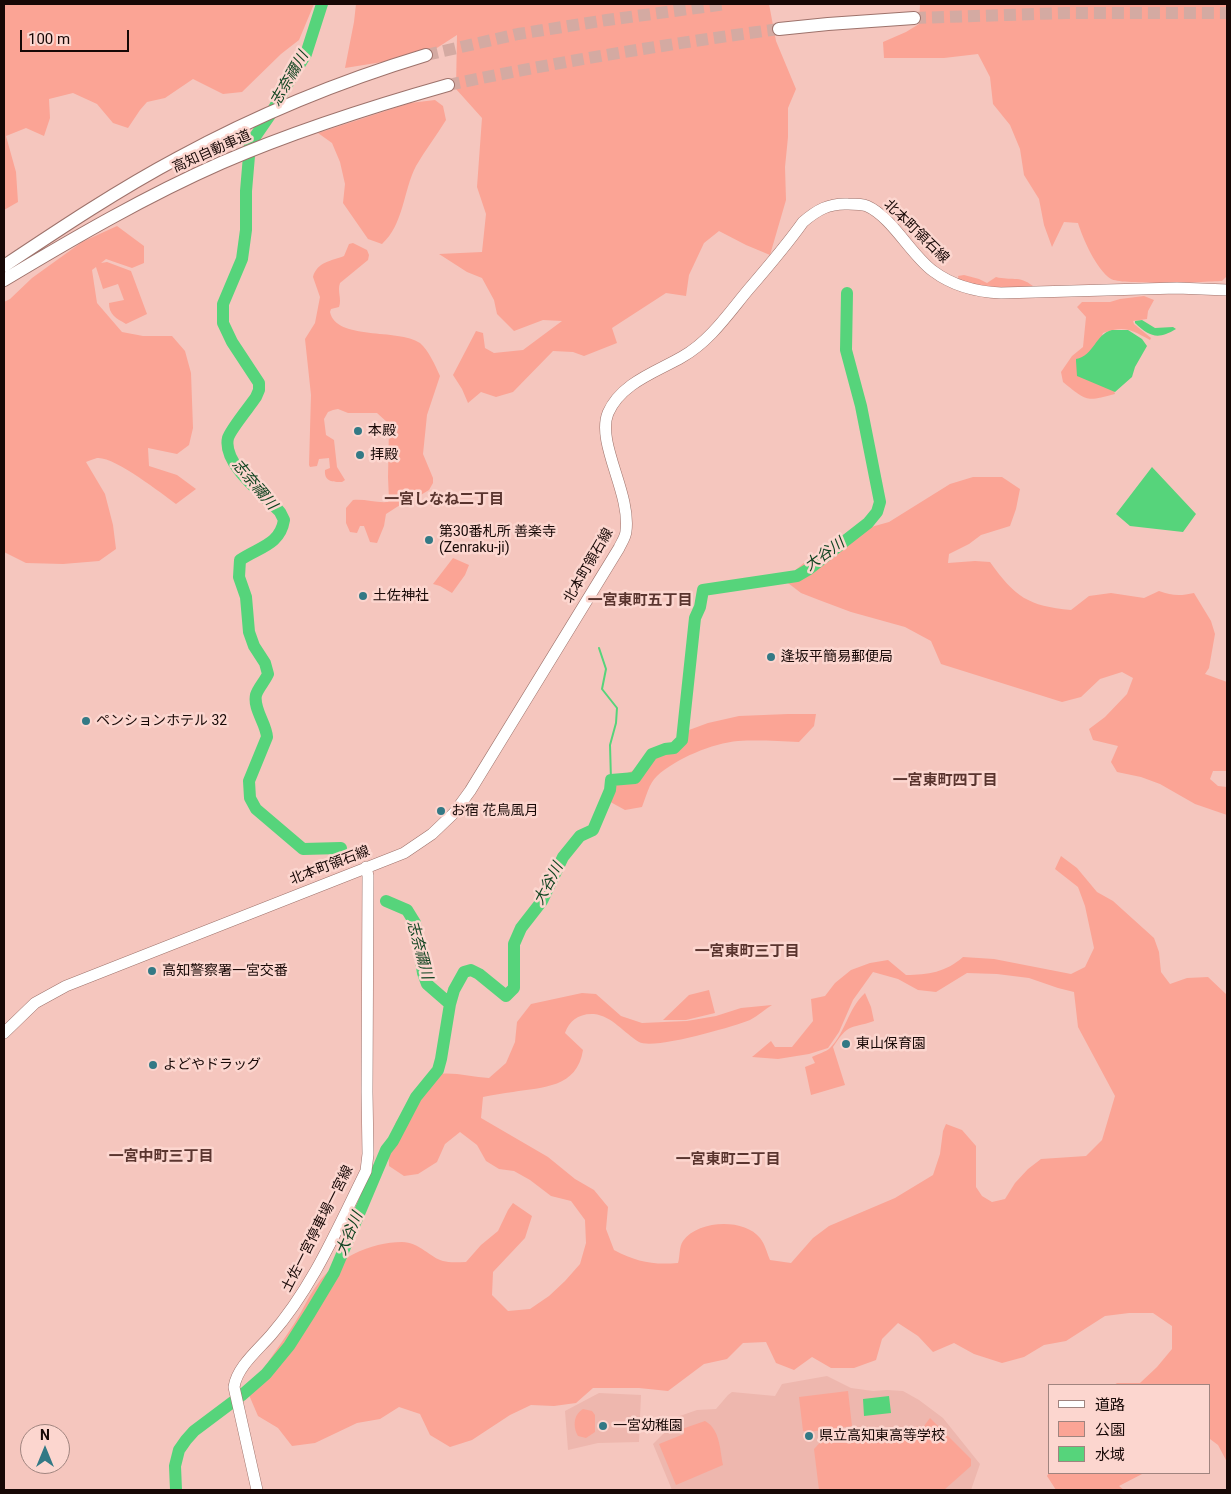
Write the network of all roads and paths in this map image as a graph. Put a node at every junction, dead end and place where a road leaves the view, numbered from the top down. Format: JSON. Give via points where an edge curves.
{"nodes":[{"id":1,"x":914,"y":18,"type":"tunnel mouth"},
{"id":2,"x":779,"y":30,"type":"tunnel mouth"},
{"id":3,"x":426,"y":55,"type":"tunnel mouth"},
{"id":4,"x":448,"y":85,"type":"tunnel mouth"},
{"id":5,"x":4,"y":266,"type":"edge"},
{"id":6,"x":4,"y":280,"type":"edge"},
{"id":7,"x":1227,"y":290,"type":"edge"},
{"id":8,"x":366,"y":867,"type":"junction"},
{"id":9,"x":4,"y":1033,"type":"edge"},
{"id":10,"x":257,"y":1490,"type":"edge"}],
"edges":[{"from":1,"to":2,"type":"highway"},
{"from":3,"to":5,"type":"highway","name":"高知自動車道","via":[[301,98],[238,126],[168,163]]},
{"from":4,"to":6,"type":"highway","name":"高知自動車道","via":[[311,127],[220,164],[145,200]]},
{"from":7,"to":8,"type":"main road","name":"北本町領石線","via":[[984,292],[957,284],[932,271],[882,217],[866,206],[826,206],[816,212],[803,222],[720,325],[697,348],[627,388],[614,402],[607,417],[606,432],[626,505],[626,532],[619,548],[490,761],[454,813],[432,834],[404,853]]},
{"from":8,"to":9,"type":"main road","name":"北本町領石線","via":[[66,986],[35,1003]]},
{"from":8,"to":10,"type":"main road","name":"土佐一宮停車場一宮線","via":[[366,1171],[289,1315],[235,1378],[238,1408]]}]}
